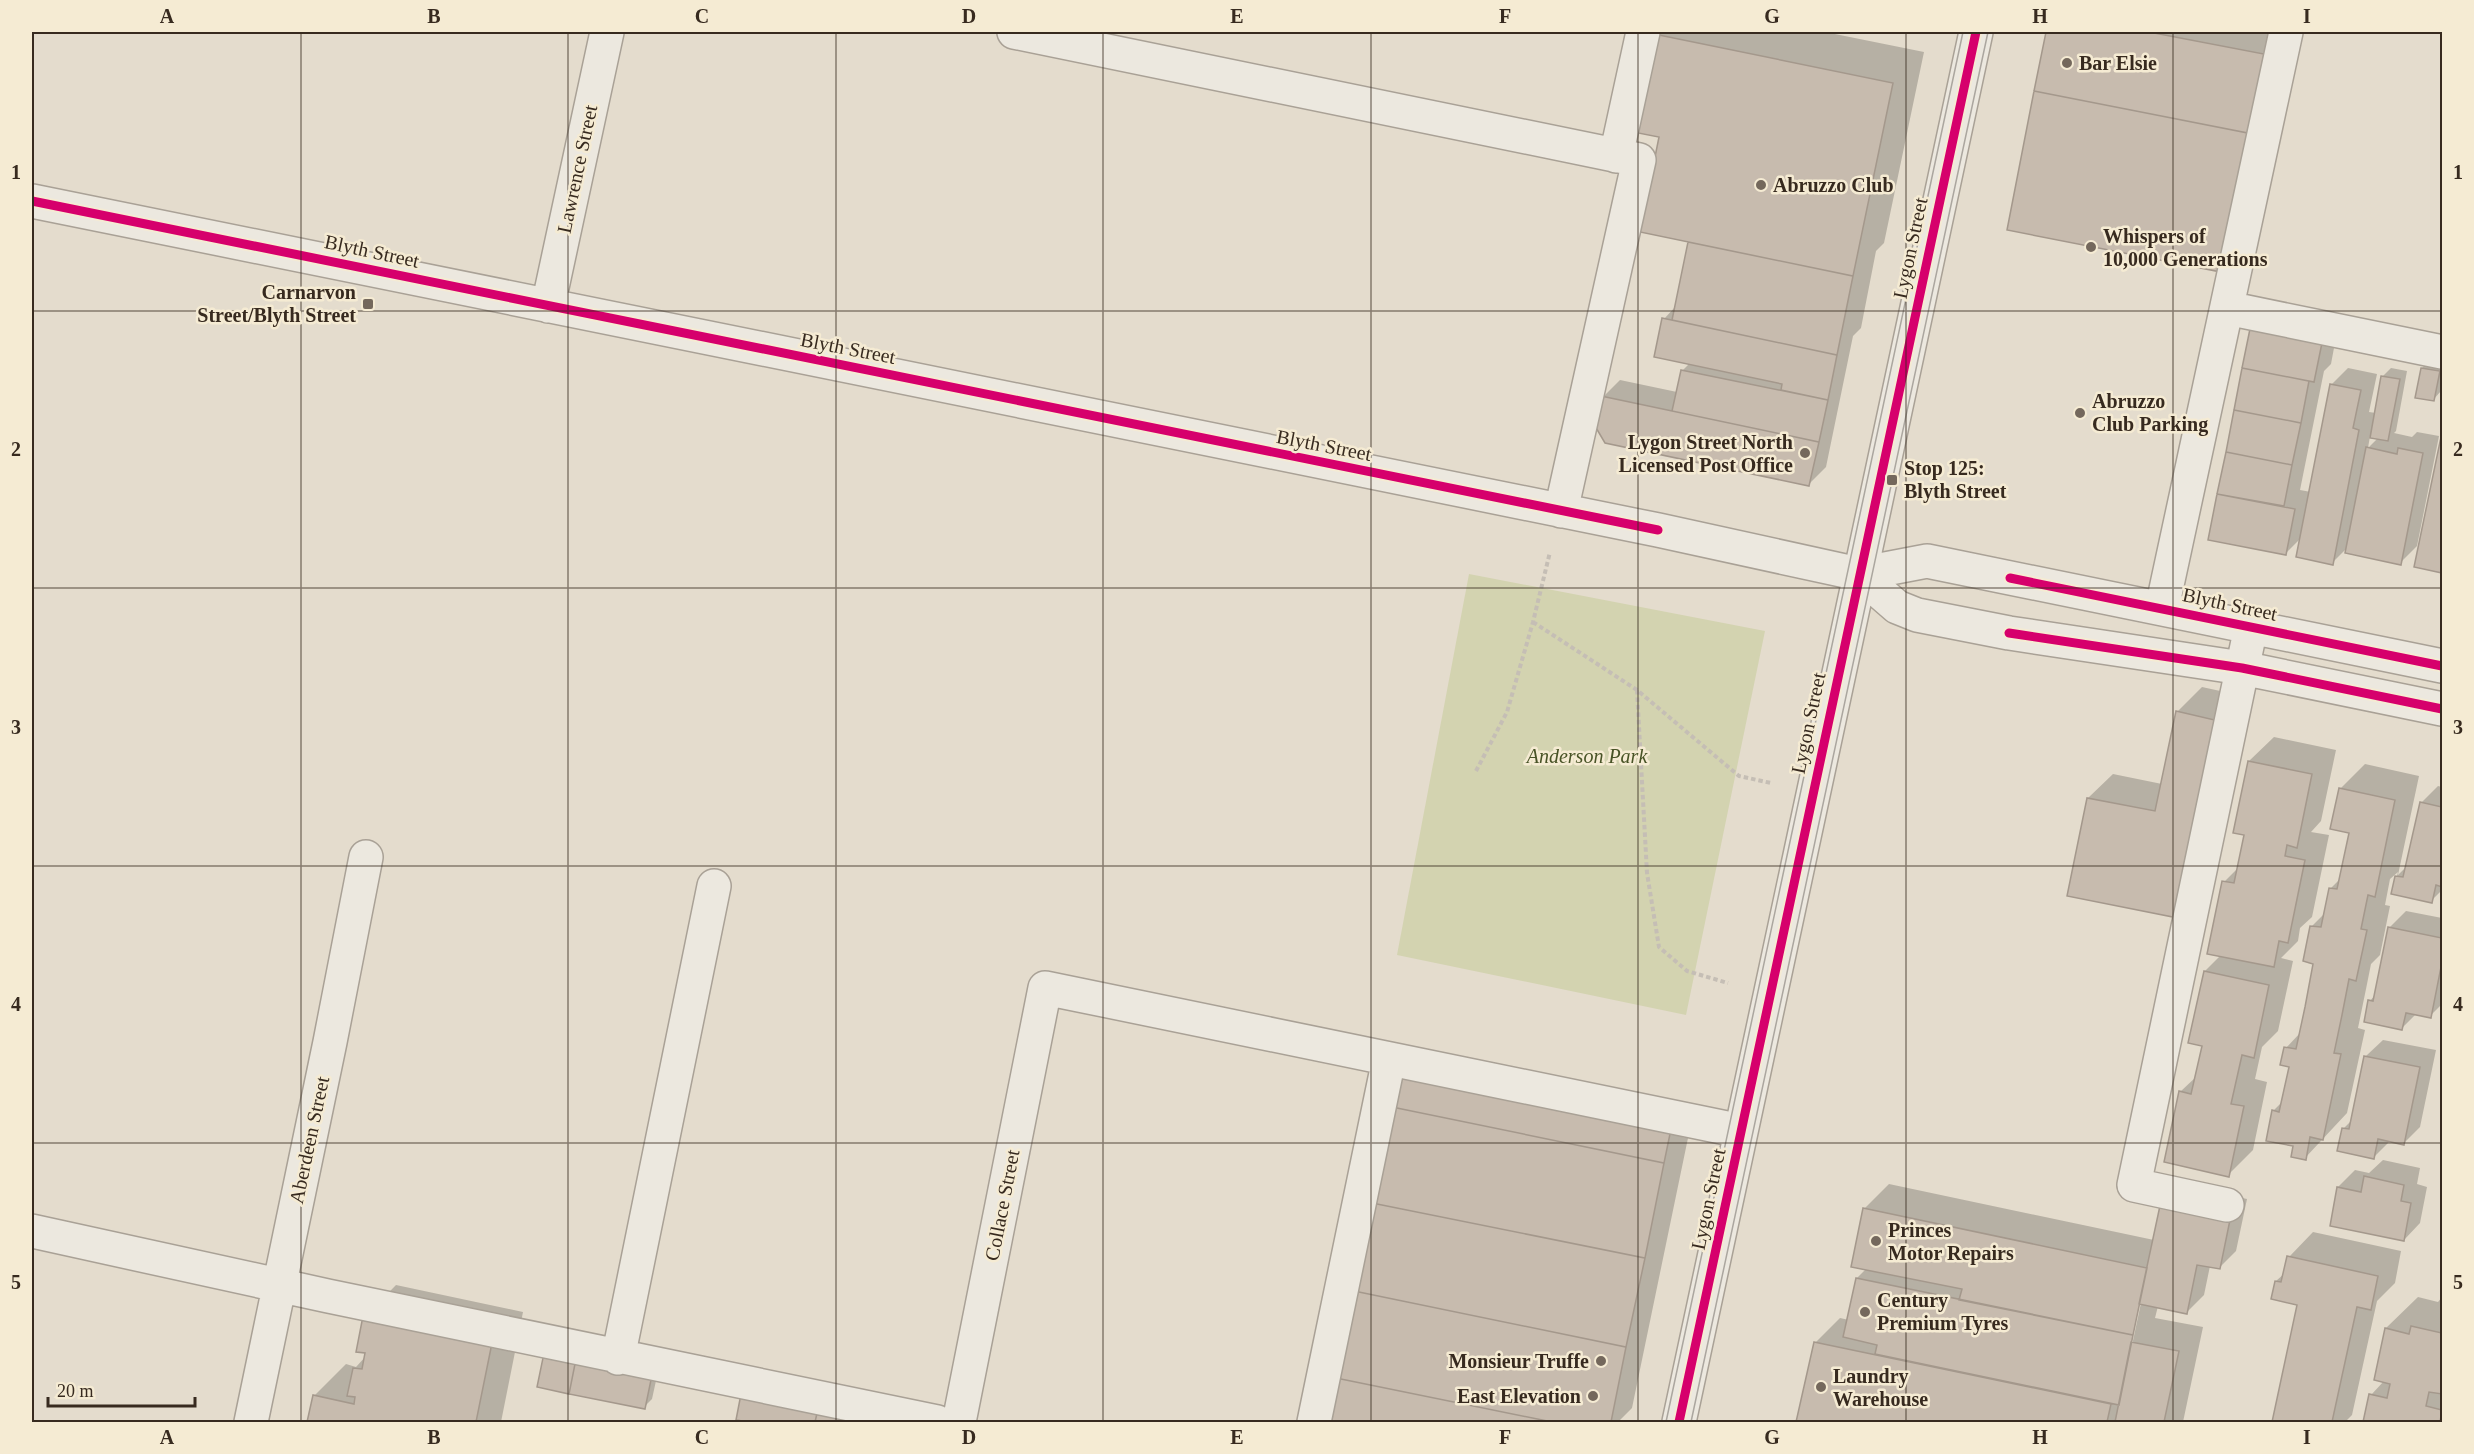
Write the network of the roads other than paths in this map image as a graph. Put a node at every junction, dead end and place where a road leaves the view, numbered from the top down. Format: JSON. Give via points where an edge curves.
{"nodes":[{"id":1,"x":606,"y":32,"type":"edge"},
{"id":2,"x":1014,"y":32,"type":"edge"},
{"id":3,"x":1643,"y":32,"type":"edge"},
{"id":4,"x":1976,"y":32,"type":"edge"},
{"id":5,"x":2286,"y":32,"type":"edge"},
{"id":6,"x":1616,"y":156,"type":"junction"},
{"id":7,"x":32,"y":201,"type":"edge"},
{"id":8,"x":548,"y":306,"type":"junction"},
{"id":9,"x":2226,"y":308,"type":"junction"},
{"id":10,"x":2442,"y":352,"type":"edge"},
{"id":11,"x":1562,"y":511,"type":"junction"},
{"id":12,"x":1859,"y":573,"type":"junction"},
{"id":13,"x":2162,"y":608,"type":"junction"},
{"id":14,"x":2251,"y":627,"type":"junction"},
{"id":15,"x":2442,"y":666,"type":"edge"},
{"id":16,"x":2242,"y":668,"type":"junction"},
{"id":17,"x":2442,"y":709,"type":"edge"},
{"id":18,"x":366,"y":857,"type":"dead end"},
{"id":19,"x":714,"y":886,"type":"dead end"},
{"id":20,"x":1389,"y":1059,"type":"junction"},
{"id":21,"x":1741,"y":1131,"type":"junction"},
{"id":22,"x":2227,"y":1205,"type":"dead end"},
{"id":23,"x":32,"y":1231,"type":"edge"},
{"id":24,"x":278,"y":1285,"type":"junction"},
{"id":25,"x":618,"y":1358,"type":"junction"},
{"id":26,"x":251,"y":1422,"type":"edge"},
{"id":27,"x":937,"y":1422,"type":"edge"},
{"id":28,"x":959,"y":1422,"type":"edge"},
{"id":29,"x":1314,"y":1422,"type":"edge"},
{"id":30,"x":1679,"y":1422,"type":"edge"}],
"edges":[{"from":1,"to":8,"type":"street","name":"Lawrence Street"},
{"from":2,"to":6,"type":"street"},
{"from":3,"to":6,"type":"street"},
{"from":4,"to":12,"type":"street","name":"Lygon Street"},
{"from":5,"to":9,"type":"street"},
{"from":6,"to":11,"type":"street","via":[[1639,160]]},
{"from":7,"to":8,"type":"street","name":"Blyth Street"},
{"from":8,"to":11,"type":"street","name":"Blyth Street"},
{"from":9,"to":10,"type":"street"},
{"from":9,"to":13,"type":"street"},
{"from":11,"to":12,"type":"street","name":"Blyth Street"},
{"from":12,"to":13,"type":"street","name":"Blyth Street","via":[[1927,561]]},
{"from":12,"to":16,"type":"street","name":"Blyth Street","via":[[1897,606],[1917,615]]},
{"from":12,"to":21,"type":"street","name":"Lygon Street"},
{"from":13,"to":14,"type":"street","name":"Blyth Street"},
{"from":14,"to":15,"type":"street","name":"Blyth Street"},
{"from":14,"to":16,"type":"street"},
{"from":16,"to":17,"type":"street","name":"Blyth Street"},
{"from":16,"to":22,"type":"street","via":[[2134,1185]]},
{"from":18,"to":24,"type":"street","name":"Aberdeen Street"},
{"from":19,"to":25,"type":"street"},
{"from":20,"to":21,"type":"street"},
{"from":20,"to":28,"type":"street","name":"Collace Street","via":[[1045,988]]},
{"from":20,"to":29,"type":"street"},
{"from":21,"to":30,"type":"street","name":"Lygon Street"},
{"from":23,"to":24,"type":"street"},
{"from":24,"to":25,"type":"street"},
{"from":24,"to":26,"type":"street","name":"Aberdeen Street"},
{"from":25,"to":27,"type":"street"}]}
